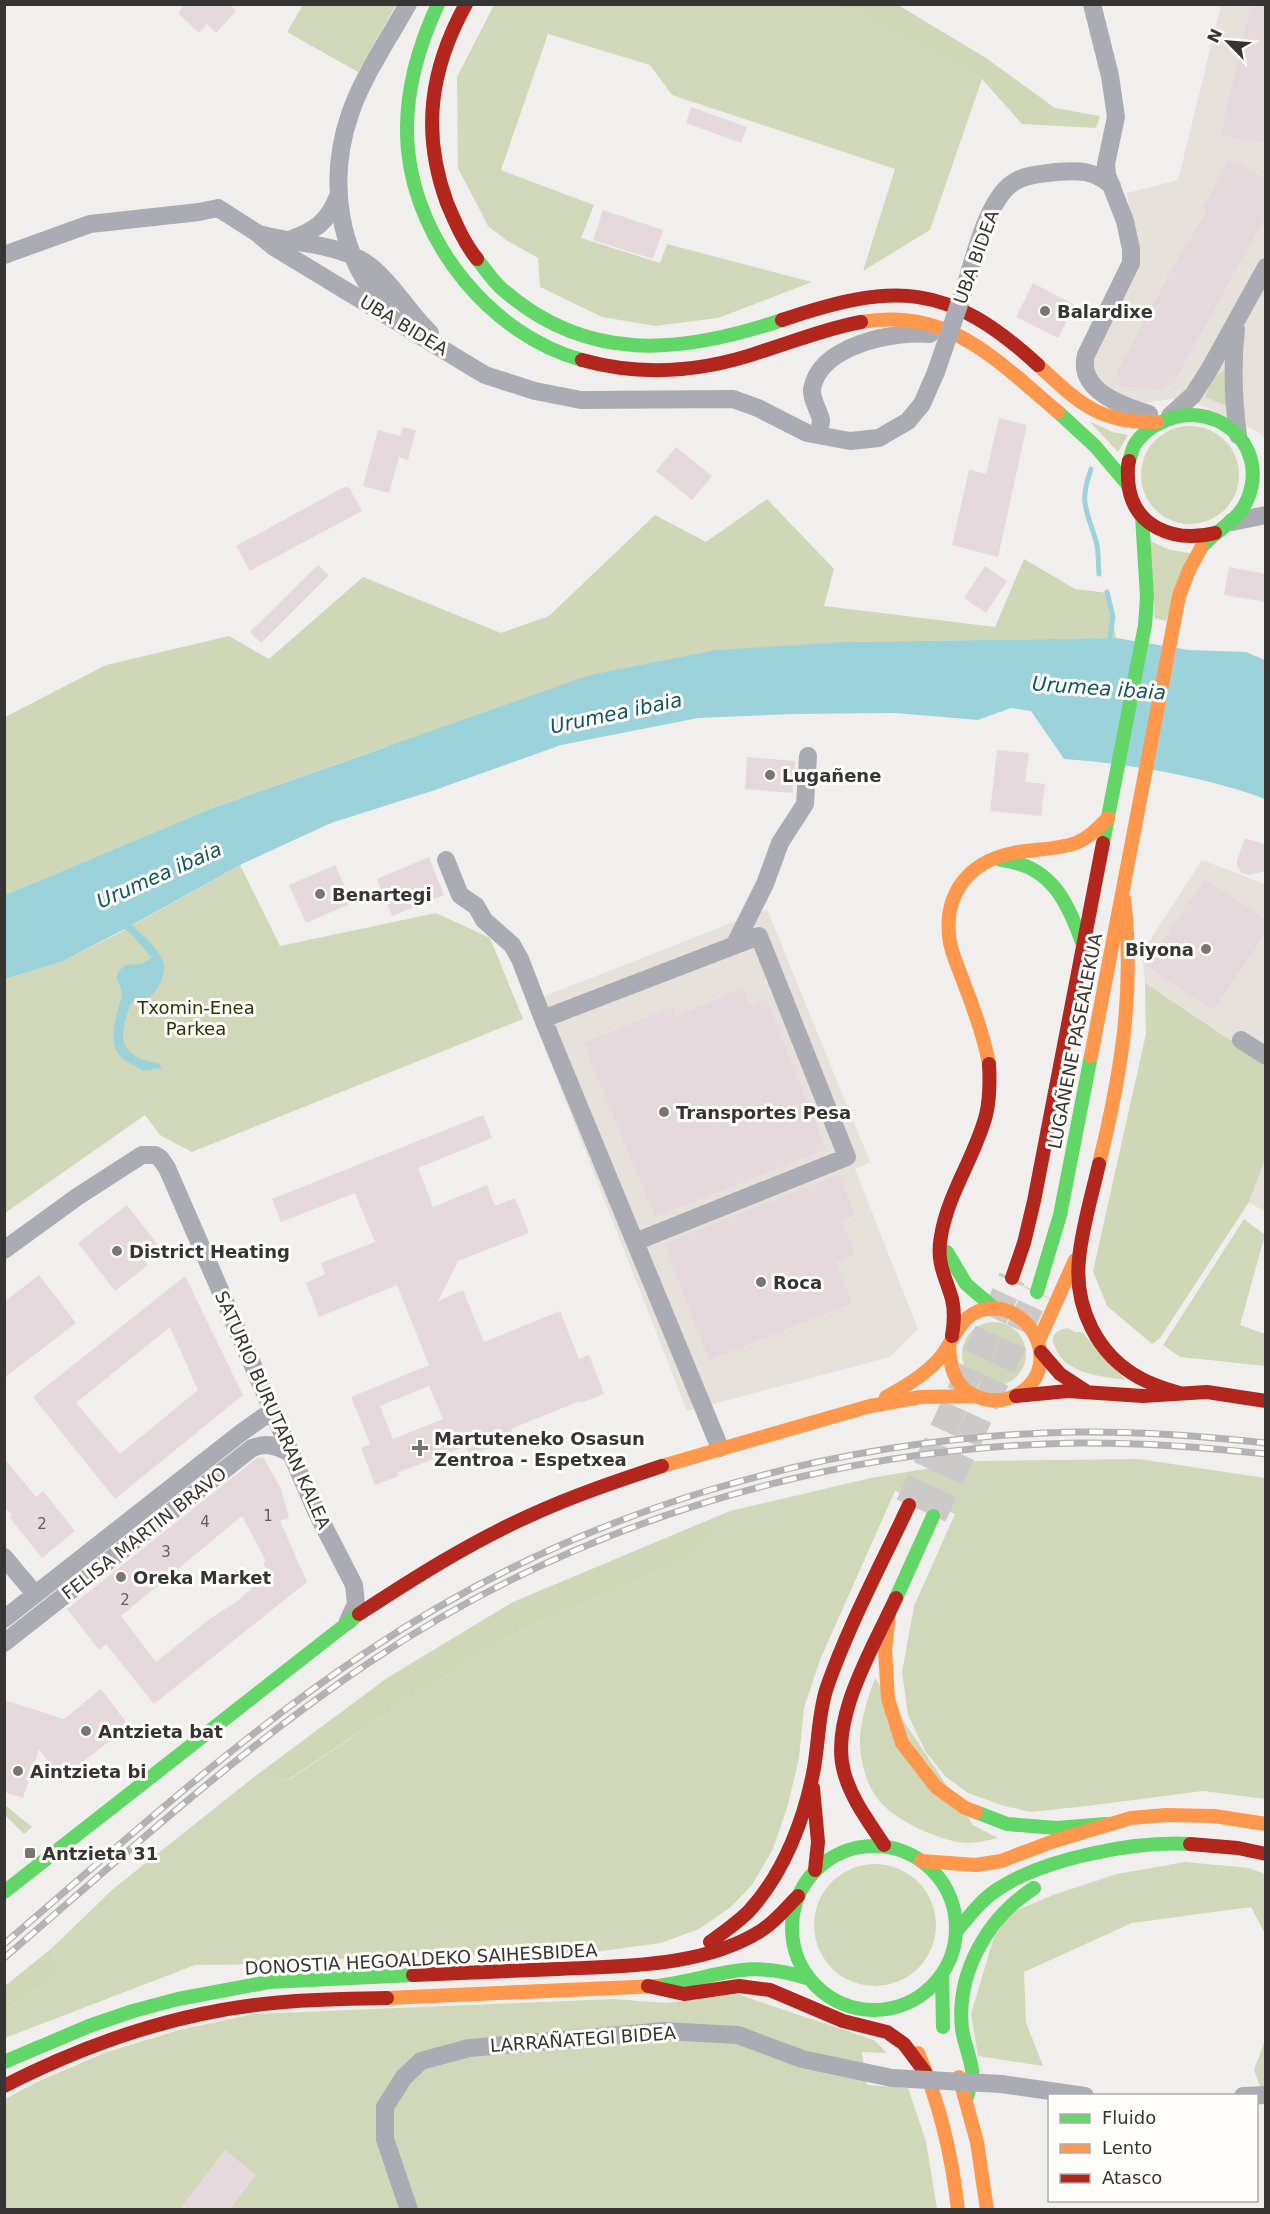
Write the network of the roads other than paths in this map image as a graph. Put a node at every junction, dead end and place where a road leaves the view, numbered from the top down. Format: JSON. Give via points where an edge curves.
{"nodes":[{"id":1,"x":408,"y":4,"type":"edge"},
{"id":2,"x":438,"y":4,"type":"edge"},
{"id":3,"x":466,"y":4,"type":"edge"},
{"id":4,"x":1092,"y":4,"type":"edge"},
{"id":5,"x":1113,"y":136,"type":"junction"},
{"id":6,"x":1089,"y":171,"type":"junction"},
{"id":7,"x":1112,"y":186,"type":"junction"},
{"id":8,"x":338,"y":196,"type":"junction"},
{"id":9,"x":257,"y":233,"type":"junction"},
{"id":10,"x":289,"y":240,"type":"junction"},
{"id":11,"x":4,"y":255,"type":"edge"},
{"id":12,"x":352,"y":255,"type":"junction"},
{"id":13,"x":1266,"y":267,"type":"edge"},
{"id":14,"x":1237,"y":321,"type":"junction"},
{"id":15,"x":403,"y":326,"type":"junction"},
{"id":16,"x":961,"y":336,"type":"junction"},
{"id":17,"x":456,"y":357,"type":"junction"},
{"id":18,"x":1163,"y":419,"type":"junction"},
{"id":19,"x":818,"y":434,"type":"junction"},
{"id":20,"x":1239,"y":437,"type":"junction"},
{"id":21,"x":1266,"y":457,"type":"edge"},
{"id":22,"x":1128,"y":485,"type":"junction"},
{"id":23,"x":1266,"y":515,"type":"edge"},
{"id":24,"x":1142,"y":516,"type":"junction"},
{"id":25,"x":1232,"y":522,"type":"junction"},
{"id":26,"x":1215,"y":533,"type":"junction"},
{"id":27,"x":808,"y":756,"type":"dead end"},
{"id":28,"x":1108,"y":818,"type":"junction"},
{"id":29,"x":446,"y":860,"type":"dead end"},
{"id":30,"x":990,"y":860,"type":"junction"},
{"id":31,"x":1123,"y":888,"type":"junction"},
{"id":32,"x":1083,"y":945,"type":"junction"},
{"id":33,"x":734,"y":946,"type":"junction"},
{"id":34,"x":543,"y":1019,"type":"junction"},
{"id":35,"x":1241,"y":1040,"type":"dead end"},
{"id":36,"x":1266,"y":1056,"type":"edge"},
{"id":37,"x":941,"y":1239,"type":"junction"},
{"id":38,"x":635,"y":1242,"type":"junction"},
{"id":39,"x":1080,"y":1248,"type":"junction"},
{"id":40,"x":4,"y":1250,"type":"edge"},
{"id":41,"x":1012,"y":1278,"type":"tunnel mouth"},
{"id":42,"x":1036,"y":1292,"type":"tunnel mouth"},
{"id":43,"x":994,"y":1308,"type":"junction"},
{"id":44,"x":951,"y":1341,"type":"junction"},
{"id":45,"x":1040,"y":1346,"type":"junction"},
{"id":46,"x":1086,"y":1391,"type":"junction"},
{"id":47,"x":1179,"y":1393,"type":"junction"},
{"id":48,"x":974,"y":1396,"type":"junction"},
{"id":49,"x":1016,"y":1396,"type":"junction"},
{"id":50,"x":1266,"y":1401,"type":"edge"},
{"id":51,"x":867,"y":1405,"type":"junction"},
{"id":52,"x":272,"y":1410,"type":"junction"},
{"id":53,"x":720,"y":1448,"type":"junction"},
{"id":54,"x":291,"y":1453,"type":"junction"},
{"id":55,"x":909,"y":1505,"type":"tunnel mouth"},
{"id":56,"x":933,"y":1516,"type":"tunnel mouth"},
{"id":57,"x":4,"y":1557,"type":"edge"},
{"id":58,"x":354,"y":1585,"type":"junction"},
{"id":59,"x":34,"y":1594,"type":"junction"},
{"id":60,"x":385,"y":1596,"type":"junction"},
{"id":61,"x":889,"y":1613,"type":"junction"},
{"id":62,"x":4,"y":1619,"type":"edge"},
{"id":63,"x":348,"y":1621,"type":"junction"},
{"id":64,"x":4,"y":1643,"type":"edge"},
{"id":65,"x":812,"y":1775,"type":"junction"},
{"id":66,"x":1106,"y":1824,"type":"junction"},
{"id":67,"x":1266,"y":1824,"type":"edge"},
{"id":68,"x":884,"y":1845,"type":"junction"},
{"id":69,"x":1111,"y":1851,"type":"junction"},
{"id":70,"x":1266,"y":1854,"type":"edge"},
{"id":71,"x":921,"y":1861,"type":"junction"},
{"id":72,"x":815,"y":1869,"type":"junction"},
{"id":73,"x":4,"y":1892,"type":"edge"},
{"id":74,"x":798,"y":1896,"type":"junction"},
{"id":75,"x":956,"y":1932,"type":"junction"},
{"id":76,"x":682,"y":1958,"type":"junction"},
{"id":77,"x":942,"y":1974,"type":"junction"},
{"id":78,"x":809,"y":1979,"type":"junction"},
{"id":79,"x":648,"y":1986,"type":"junction"},
{"id":80,"x":874,"y":2010,"type":"junction"},
{"id":81,"x":946,"y":2042,"type":"dead end"},
{"id":82,"x":4,"y":2062,"type":"edge"},
{"id":83,"x":954,"y":2064,"type":"dead end"},
{"id":84,"x":925,"y":2072,"type":"junction"},
{"id":85,"x":4,"y":2086,"type":"edge"},
{"id":86,"x":1071,"y":2094,"type":"edge"},
{"id":87,"x":967,"y":2097,"type":"junction"},
{"id":88,"x":409,"y":2210,"type":"edge"},
{"id":89,"x":958,"y":2210,"type":"edge"},
{"id":90,"x":987,"y":2210,"type":"edge"}],
"edges":[{"from":1,"to":8,"type":"street","via":[[350,114],[340,153]]},
{"from":2,"to":16,"type":"main road","via":[[429,21],[409,98],[410,170],[428,222],[447,260],[487,305],[521,332],[581,360],[639,371],[708,366],[850,323],[878,319],[904,319]]},
{"from":3,"to":18,"type":"main road","via":[[443,51],[434,88],[431,122],[439,179],[460,233],[475,258],[530,311],[554,325],[613,344],[677,347],[736,335],[847,300],[883,295],[919,297],[945,304],[989,325],[1099,414],[1126,423]]},
{"from":4,"to":5,"type":"street","via":[[1110,76],[1116,117]]},
{"from":5,"to":6,"type":"street"},
{"from":5,"to":7,"type":"street","via":[[1106,164]]},
{"from":6,"to":7,"type":"street"},
{"from":6,"to":19,"type":"street","name":"UBA BIDEA","bridge":true,"via":[[1034,175],[1014,182],[996,200],[936,372],[922,404],[908,421],[879,438],[850,441]]},
{"from":7,"to":18,"type":"street","via":[[1125,221],[1131,263],[1083,365],[1090,383],[1106,396],[1124,407]]},
{"from":8,"to":10,"type":"street","via":[[332,212],[318,227]]},
{"from":8,"to":12,"type":"street"},
{"from":9,"to":10,"type":"street"},
{"from":9,"to":11,"type":"street","name":"UBA BIDEA","via":[[218,208],[90,224]]},
{"from":9,"to":15,"type":"street","name":"UBA BIDEA"},
{"from":10,"to":12,"type":"street"},
{"from":12,"to":15,"type":"street","via":[[364,281]]},
{"from":12,"to":17,"type":"street","via":[[375,269],[415,319]]},
{"from":13,"to":14,"type":"street"},
{"from":14,"to":18,"type":"street","via":[[1193,396]]},
{"from":14,"to":20,"type":"street","via":[[1233,397]]},
{"from":15,"to":17,"type":"street","name":"UBA BIDEA"},
{"from":16,"to":19,"type":"street","via":[[918,333],[877,338],[828,361],[816,375],[812,392],[821,422]]},
{"from":16,"to":22,"type":"main road","via":[[1084,435],[1116,466]]},
{"from":17,"to":19,"type":"street","name":"UBA BIDEA","via":[[485,375],[535,392],[581,400],[733,399],[759,408],[795,429]]},
{"from":18,"to":20,"type":"main road","via":[[1188,412],[1207,415],[1224,423]]},
{"from":18,"to":22,"type":"main road","via":[[1143,434],[1133,450]]},
{"from":20,"to":21,"type":"street"},
{"from":20,"to":25,"type":"main road","via":[[1252,464],[1252,482],[1248,500]]},
{"from":22,"to":24,"type":"main road"},
{"from":23,"to":25,"type":"street"},
{"from":24,"to":26,"type":"main road","via":[[1172,536],[1191,538]]},
{"from":24,"to":28,"type":"main road","name":"LUGAÑENE PASEALEKUA","via":[[1145,625]]},
{"from":25,"to":26,"type":"main road"},
{"from":26,"to":31,"type":"main road","name":"LUGAÑENE PASEALEKUA","via":[[1185,578]]},
{"from":27,"to":33,"type":"street","via":[[805,804],[780,843],[765,884]]},
{"from":28,"to":30,"type":"main road","via":[[1075,843]]},
{"from":28,"to":32,"type":"main road","name":"LUGAÑENE PASEALEKUA"},
{"from":29,"to":34,"type":"street","via":[[459,895],[476,906],[520,958]]},
{"from":30,"to":32,"type":"main road","name":"LUGAÑENE PASEALEKUA","via":[[1028,864],[1048,879],[1068,907]]},
{"from":30,"to":37,"type":"main road","via":[[960,881],[948,915],[950,943],[982,1029],[992,1082],[983,1123],[948,1206]]},
{"from":31,"to":39,"type":"main road","via":[[1128,929],[1127,1019],[1120,1071]]},
{"from":31,"to":42,"type":"main road","name":"LUGAÑENE PASEALEKUA","via":[[1060,1215]]},
{"from":32,"to":41,"type":"main road","name":"LUGAÑENE PASEALEKUA","via":[[1034,1201]]},
{"from":33,"to":34,"type":"street"},
{"from":33,"to":38,"type":"street","via":[[759,936],[847,1157]]},
{"from":34,"to":38,"type":"street"},
{"from":35,"to":36,"type":"street"},
{"from":37,"to":43,"type":"main road","via":[[963,1281]]},
{"from":37,"to":44,"type":"main road","via":[[939,1262],[954,1312]]},
{"from":38,"to":53,"type":"street"},
{"from":39,"to":45,"type":"main road"},
{"from":39,"to":47,"type":"main road","via":[[1080,1298],[1099,1343],[1137,1377]]},
{"from":40,"to":52,"type":"street","name":"SATURIO BURUTARAN KALEA","via":[[137,1158],[149,1154],[160,1158]]},
{"from":43,"to":44,"type":"main road","via":[[969,1316],[959,1324]]},
{"from":43,"to":45,"type":"main road","via":[[1022,1317],[1033,1327]]},
{"from":44,"to":48,"type":"main road","via":[[949,1359],[957,1381]]},
{"from":44,"to":51,"type":"main road","via":[[911,1382]]},
{"from":45,"to":46,"type":"main road","via":[[1060,1374]]},
{"from":45,"to":49,"type":"main road","via":[[1035,1378]]},
{"from":46,"to":47,"type":"main road","via":[[1134,1396]]},
{"from":46,"to":49,"type":"main road"},
{"from":47,"to":50,"type":"main road","via":[[1226,1394]]},
{"from":48,"to":49,"type":"main road","via":[[995,1401]]},
{"from":48,"to":51,"type":"main road","via":[[922,1396]]},
{"from":51,"to":53,"type":"main road"},
{"from":52,"to":54,"type":"street","name":"SATURIO BURUTARAN KALEA"},
{"from":52,"to":59,"type":"street"},
{"from":53,"to":60,"type":"main road","via":[[557,1503],[497,1531]]},
{"from":54,"to":58,"type":"street","name":"SATURIO BURUTARAN KALEA"},
{"from":54,"to":64,"type":"street","name":"FELISA MARTIN BRAVO","via":[[272,1444],[252,1448]]},
{"from":55,"to":65,"type":"main road","via":[[837,1662],[820,1715]]},
{"from":56,"to":61,"type":"main road"},
{"from":57,"to":59,"type":"street"},
{"from":58,"to":60,"type":"street","via":[[368,1596]]},
{"from":58,"to":63,"type":"street","via":[[356,1604]]},
{"from":59,"to":62,"type":"street"},
{"from":60,"to":63,"type":"main road"},
{"from":61,"to":66,"type":"main road","via":[[885,1650],[888,1699],[902,1743],[936,1787],[965,1808],[1007,1824],[1057,1828]]},
{"from":61,"to":68,"type":"main road","via":[[860,1677],[842,1740],[842,1767],[851,1795]]},
{"from":63,"to":73,"type":"main road"},
{"from":65,"to":72,"type":"main road","via":[[818,1842]]},
{"from":65,"to":76,"type":"main road","via":[[791,1844],[763,1895],[716,1939]]},
{"from":66,"to":67,"type":"main road","via":[[1166,1815],[1214,1816]]},
{"from":66,"to":71,"type":"main road","via":[[1000,1861],[976,1865]]},
{"from":68,"to":71,"type":"main road","via":[[906,1851]]},
{"from":68,"to":72,"type":"main road","via":[[859,1846],[835,1854]]},
{"from":69,"to":70,"type":"main road","via":[[1150,1843],[1202,1844]]},
{"from":69,"to":75,"type":"main road","via":[[1082,1855],[1008,1883],[977,1906]]},
{"from":69,"to":87,"type":"main road","via":[[1025,1892],[998,1918],[980,1947],[963,1990],[961,2014],[972,2073]]},
{"from":71,"to":75,"type":"main road","via":[[943,1883],[954,1906]]},
{"from":72,"to":74,"type":"main road"},
{"from":74,"to":76,"type":"main road","name":"DONOSTIA HEGOALDEKO SAIHESBIDEA","via":[[775,1921],[751,1935],[726,1947]]},
{"from":74,"to":78,"type":"main road","via":[[792,1917],[792,1939]]},
{"from":75,"to":77,"type":"main road","via":[[952,1954]]},
{"from":76,"to":82,"type":"main road","name":"DONOSTIA HEGOALDEKO SAIHESBIDEA","via":[[641,1965],[258,1984],[133,2011]]},
{"from":77,"to":80,"type":"main road","via":[[924,1994],[900,2006]]},
{"from":77,"to":81,"type":"main road"},
{"from":78,"to":79,"type":"main road","name":"DONOSTIA HEGOALDEKO SAIHESBIDEA","via":[[794,1972],[748,1967]]},
{"from":78,"to":80,"type":"main road","via":[[827,1996],[850,2007]]},
{"from":79,"to":84,"type":"main road","via":[[684,1994],[739,1986],[770,1990],[843,2021],[887,2032],[904,2044]]},
{"from":79,"to":85,"type":"main road","name":"DONOSTIA HEGOALDEKO SAIHESBIDEA","via":[[273,2003],[183,2019],[96,2045]]},
{"from":80,"to":84,"type":"main road","via":[[905,2030]]},
{"from":83,"to":87,"type":"main road"},
{"from":84,"to":89,"type":"main road","via":[[941,2121]]},
{"from":86,"to":88,"type":"street","name":"LARRAÑATEGI BIDEA","bridge":true,"via":[[1001,2084],[892,2078],[802,2059],[738,2035],[664,2031],[469,2048],[421,2061],[404,2077],[385,2107],[386,2139]]},
{"from":87,"to":90,"type":"main road"}]}
